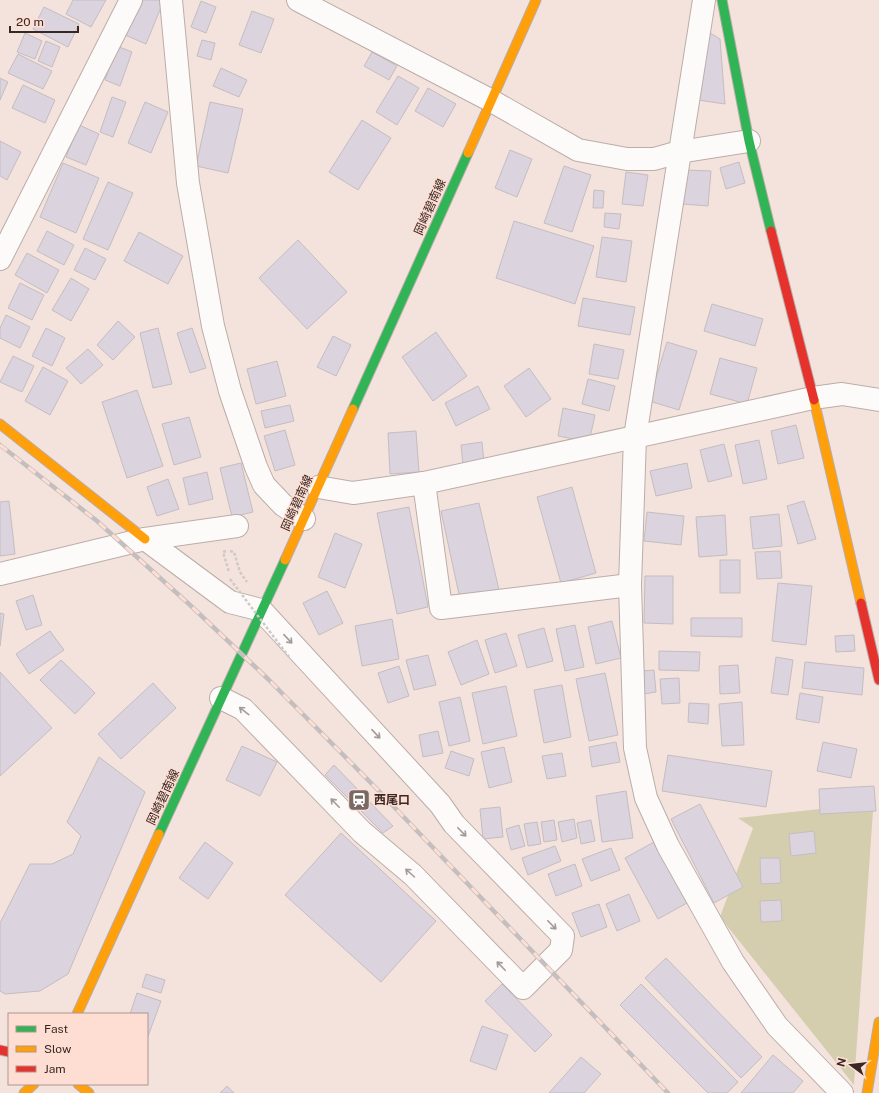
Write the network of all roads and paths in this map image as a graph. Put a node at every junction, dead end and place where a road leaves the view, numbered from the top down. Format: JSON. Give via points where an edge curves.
{"nodes":[{"id":1,"x":132,"y":0,"type":"edge"},
{"id":2,"x":171,"y":0,"type":"edge"},
{"id":3,"x":298,"y":0,"type":"edge"},
{"id":4,"x":536,"y":0,"type":"edge"},
{"id":5,"x":704,"y":0,"type":"edge"},
{"id":6,"x":722,"y":0,"type":"edge"},
{"id":7,"x":490,"y":100,"type":"junction"},
{"id":8,"x":750,"y":141,"type":"junction"},
{"id":9,"x":679,"y":152,"type":"junction"},
{"id":10,"x":0,"y":259,"type":"edge"},
{"id":11,"x":813,"y":398,"type":"junction"},
{"id":12,"x":879,"y":400,"type":"edge"},
{"id":13,"x":0,"y":424,"type":"edge"},
{"id":14,"x":635,"y":437,"type":"junction"},
{"id":15,"x":424,"y":483,"type":"junction"},
{"id":16,"x":318,"y":487,"type":"junction"},
{"id":17,"x":304,"y":519,"type":"junction"},
{"id":18,"x":236,"y":526,"type":"dead end"},
{"id":19,"x":145,"y":539,"type":"junction"},
{"id":20,"x":0,"y":574,"type":"edge"},
{"id":21,"x":248,"y":584,"type":"dead end"},
{"id":22,"x":630,"y":585,"type":"junction"},
{"id":23,"x":261,"y":610,"type":"junction"},
{"id":24,"x":289,"y":658,"type":"dead end"},
{"id":25,"x":879,"y":680,"type":"edge"},
{"id":26,"x":221,"y":698,"type":"junction"},
{"id":27,"x":78,"y":1013,"type":"edge"},
{"id":28,"x":879,"y":1022,"type":"edge"},
{"id":29,"x":33,"y":1085,"type":"edge"},
{"id":30,"x":79,"y":1085,"type":"edge"},
{"id":31,"x":24,"y":1093,"type":"edge"},
{"id":32,"x":89,"y":1093,"type":"edge"},
{"id":33,"x":842,"y":1093,"type":"edge"},
{"id":34,"x":867,"y":1093,"type":"edge"}],
"edges":[{"from":1,"to":10,"type":"street"},
{"from":2,"to":17,"type":"street","via":[[188,183],[213,326],[230,391],[264,485],[283,505]]},
{"from":3,"to":7,"type":"street"},
{"from":4,"to":7,"type":"main road","name":"岡崎碧南線"},
{"from":5,"to":9,"type":"street"},
{"from":6,"to":8,"type":"main road"},
{"from":7,"to":9,"type":"street","via":[[578,150],[627,159],[654,159]]},
{"from":7,"to":16,"type":"main road","name":"岡崎碧南線"},
{"from":8,"to":9,"type":"street"},
{"from":8,"to":11,"type":"main road"},
{"from":9,"to":14,"type":"street"},
{"from":11,"to":12,"type":"street","via":[[842,394]]},
{"from":11,"to":14,"type":"street"},
{"from":11,"to":25,"type":"main road"},
{"from":13,"to":19,"type":"main road"},
{"from":14,"to":15,"type":"street"},
{"from":14,"to":22,"type":"street"},
{"from":15,"to":16,"type":"street","via":[[353,493]]},
{"from":15,"to":22,"type":"street","via":[[441,608]]},
{"from":16,"to":17,"type":"main road","name":"岡崎碧南線"},
{"from":17,"to":23,"type":"main road","name":"岡崎碧南線"},
{"from":18,"to":19,"type":"street"},
{"from":19,"to":20,"type":"street"},
{"from":19,"to":23,"type":"street","via":[[230,602]]},
{"from":21,"to":24,"type":"path","bridge":true,"via":[[240,572],[234,552],[223,552],[230,579]]},
{"from":22,"to":33,"type":"street","via":[[635,748],[646,798],[668,846],[733,962],[777,1026]]},
{"from":23,"to":26,"type":"main road","name":"岡崎碧南線"},
{"from":23,"to":26,"type":"street","one_way":true,"via":[[440,804],[454,824],[563,936],[560,950],[522,988],[413,875],[362,832],[243,709]]},
{"from":26,"to":27,"type":"main road","name":"岡崎碧南線"},
{"from":28,"to":34,"type":"main road"},
{"from":29,"to":31,"type":"main road"},
{"from":30,"to":32,"type":"main road"}]}
